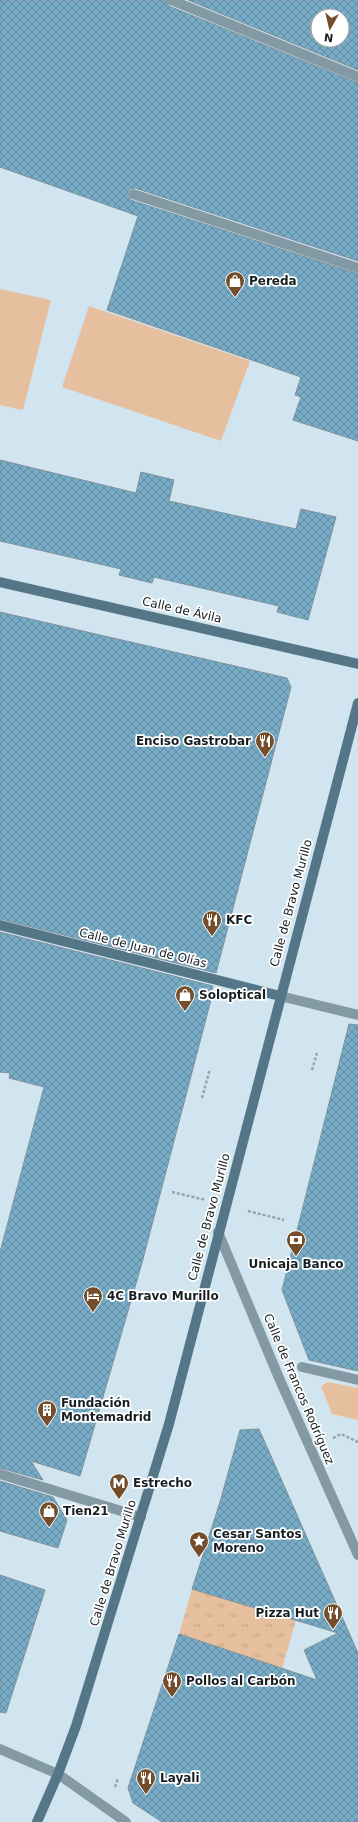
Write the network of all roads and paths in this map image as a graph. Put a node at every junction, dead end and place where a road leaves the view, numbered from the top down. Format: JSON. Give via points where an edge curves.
{"nodes":[{"id":1,"x":171,"y":0,"type":"edge"},
{"id":2,"x":358,"y":77,"type":"edge"},
{"id":3,"x":133,"y":194,"type":"dead end"},
{"id":4,"x":358,"y":268,"type":"edge"},
{"id":5,"x":0,"y":582,"type":"edge"},
{"id":6,"x":358,"y":664,"type":"edge"},
{"id":7,"x":358,"y":703,"type":"edge"},
{"id":8,"x":0,"y":925,"type":"edge"},
{"id":9,"x":280,"y":996,"type":"junction"},
{"id":10,"x":358,"y":1015,"type":"edge"},
{"id":11,"x":317,"y":1053,"type":"dead end"},
{"id":12,"x":210,"y":1069,"type":"dead end"},
{"id":13,"x":312,"y":1070,"type":"dead end"},
{"id":14,"x":202,"y":1098,"type":"dead end"},
{"id":15,"x":218,"y":1232,"type":"junction"},
{"id":16,"x":302,"y":1367,"type":"dead end"},
{"id":17,"x":358,"y":1380,"type":"edge"},
{"id":18,"x":333,"y":1438,"type":"dead end"},
{"id":19,"x":358,"y":1442,"type":"edge"},
{"id":20,"x":0,"y":1474,"type":"edge"},
{"id":21,"x":141,"y":1518,"type":"junction"},
{"id":22,"x":358,"y":1555,"type":"edge"},
{"id":23,"x":0,"y":1749,"type":"edge"},
{"id":24,"x":58,"y":1774,"type":"junction"},
{"id":25,"x":37,"y":1822,"type":"edge"},
{"id":26,"x":126,"y":1822,"type":"edge"}],
"edges":[{"from":1,"to":2,"type":"street"},
{"from":3,"to":4,"type":"street"},
{"from":5,"to":6,"type":"main road","name":"Calle de Ávila"},
{"from":7,"to":9,"type":"main road","name":"Calle de Bravo Murillo"},
{"from":8,"to":9,"type":"main road","name":"Calle de Juan de Olías"},
{"from":9,"to":10,"type":"street"},
{"from":9,"to":15,"type":"main road","name":"Calle de Bravo Murillo"},
{"from":11,"to":13,"type":"path"},
{"from":12,"to":14,"type":"path"},
{"from":15,"to":21,"type":"main road","name":"Calle de Bravo Murillo","via":[[169,1424]]},
{"from":15,"to":22,"type":"street","name":"Calle de Francos Rodríguez","via":[[279,1378]]},
{"from":16,"to":17,"type":"street"},
{"from":18,"to":19,"type":"path","via":[[341,1434]]},
{"from":20,"to":21,"type":"street"},
{"from":21,"to":24,"type":"main road","name":"Calle de Bravo Murillo","via":[[76,1726]]},
{"from":23,"to":24,"type":"street"},
{"from":24,"to":25,"type":"main road","name":"Calle de Bravo Murillo"},
{"from":24,"to":26,"type":"street"}]}
